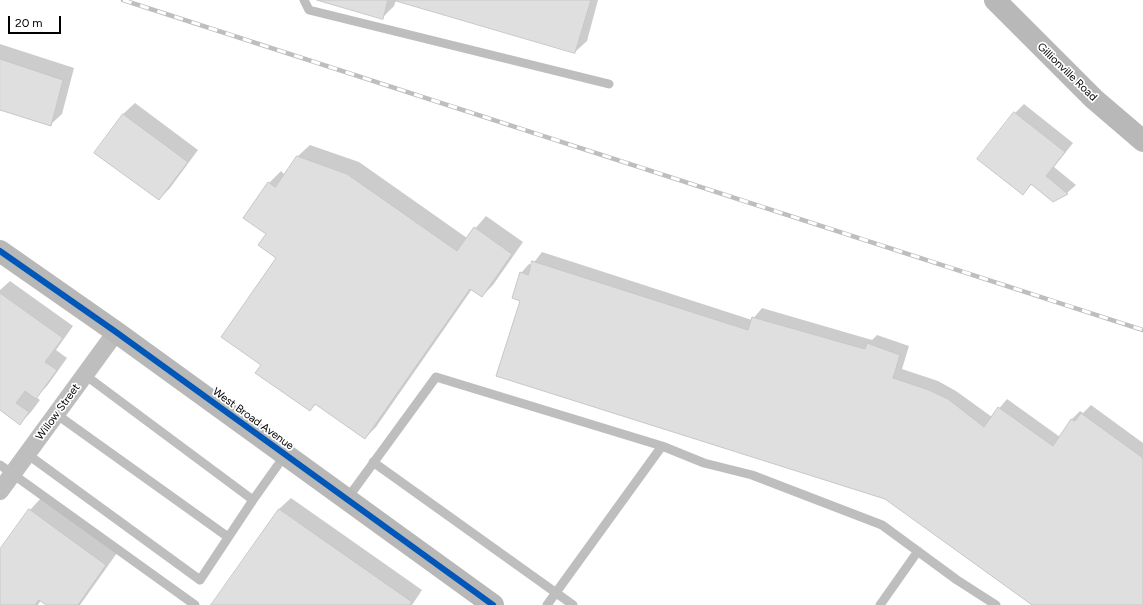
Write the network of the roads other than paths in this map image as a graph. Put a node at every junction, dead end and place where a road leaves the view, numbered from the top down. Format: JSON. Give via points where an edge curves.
{"nodes":[{"id":1,"x":304,"y":0,"type":"edge"},
{"id":2,"x":995,"y":0,"type":"edge"},
{"id":3,"x":609,"y":84,"type":"dead end"},
{"id":4,"x":1143,"y":141,"type":"edge"},
{"id":5,"x":0,"y":251,"type":"edge"},
{"id":6,"x":116,"y":332,"type":"junction"},
{"id":7,"x":85,"y":375,"type":"junction"},
{"id":8,"x":56,"y":414,"type":"junction"},
{"id":9,"x":662,"y":446,"type":"junction"},
{"id":10,"x":27,"y":454,"type":"junction"},
{"id":11,"x":285,"y":454,"type":"junction"},
{"id":12,"x":373,"y":462,"type":"junction"},
{"id":13,"x":6,"y":470,"type":"edge"},
{"id":14,"x":0,"y":491,"type":"edge"},
{"id":15,"x":347,"y":499,"type":"junction"},
{"id":16,"x":253,"y":500,"type":"junction"},
{"id":17,"x":228,"y":536,"type":"junction"},
{"id":18,"x":918,"y":551,"type":"junction"},
{"id":19,"x":555,"y":592,"type":"junction"},
{"id":20,"x":195,"y":605,"type":"edge"},
{"id":21,"x":493,"y":605,"type":"edge"},
{"id":22,"x":547,"y":605,"type":"edge"},
{"id":23,"x":573,"y":605,"type":"edge"},
{"id":24,"x":880,"y":605,"type":"edge"},
{"id":25,"x":996,"y":605,"type":"edge"}],
"edges":[{"from":1,"to":3,"type":"lane","via":[[309,10]]},
{"from":2,"to":4,"type":"street","name":"Gillionville Road","via":[[1094,99]]},
{"from":5,"to":6,"type":"street","name":"West Broad Avenue"},
{"from":6,"to":7,"type":"street","name":"Willow Street"},
{"from":6,"to":11,"type":"street","name":"West Broad Avenue"},
{"from":7,"to":8,"type":"street","name":"Willow Street"},
{"from":7,"to":16,"type":"lane"},
{"from":8,"to":10,"type":"street","name":"Willow Street"},
{"from":8,"to":17,"type":"lane"},
{"from":9,"to":12,"type":"lane","via":[[436,377]]},
{"from":9,"to":18,"type":"lane","via":[[704,463],[752,475],[882,525]]},
{"from":9,"to":19,"type":"lane"},
{"from":10,"to":13,"type":"street","name":"Willow Street"},
{"from":10,"to":17,"type":"lane","via":[[200,580]]},
{"from":11,"to":15,"type":"street","name":"West Broad Avenue"},
{"from":11,"to":16,"type":"lane"},
{"from":12,"to":15,"type":"lane"},
{"from":12,"to":19,"type":"lane"},
{"from":13,"to":14,"type":"street","name":"Willow Street"},
{"from":13,"to":20,"type":"lane"},
{"from":15,"to":21,"type":"street","name":"West Broad Avenue"},
{"from":16,"to":17,"type":"lane"},
{"from":18,"to":24,"type":"lane"},
{"from":18,"to":25,"type":"lane"},
{"from":19,"to":22,"type":"lane"},
{"from":19,"to":23,"type":"lane"}]}
